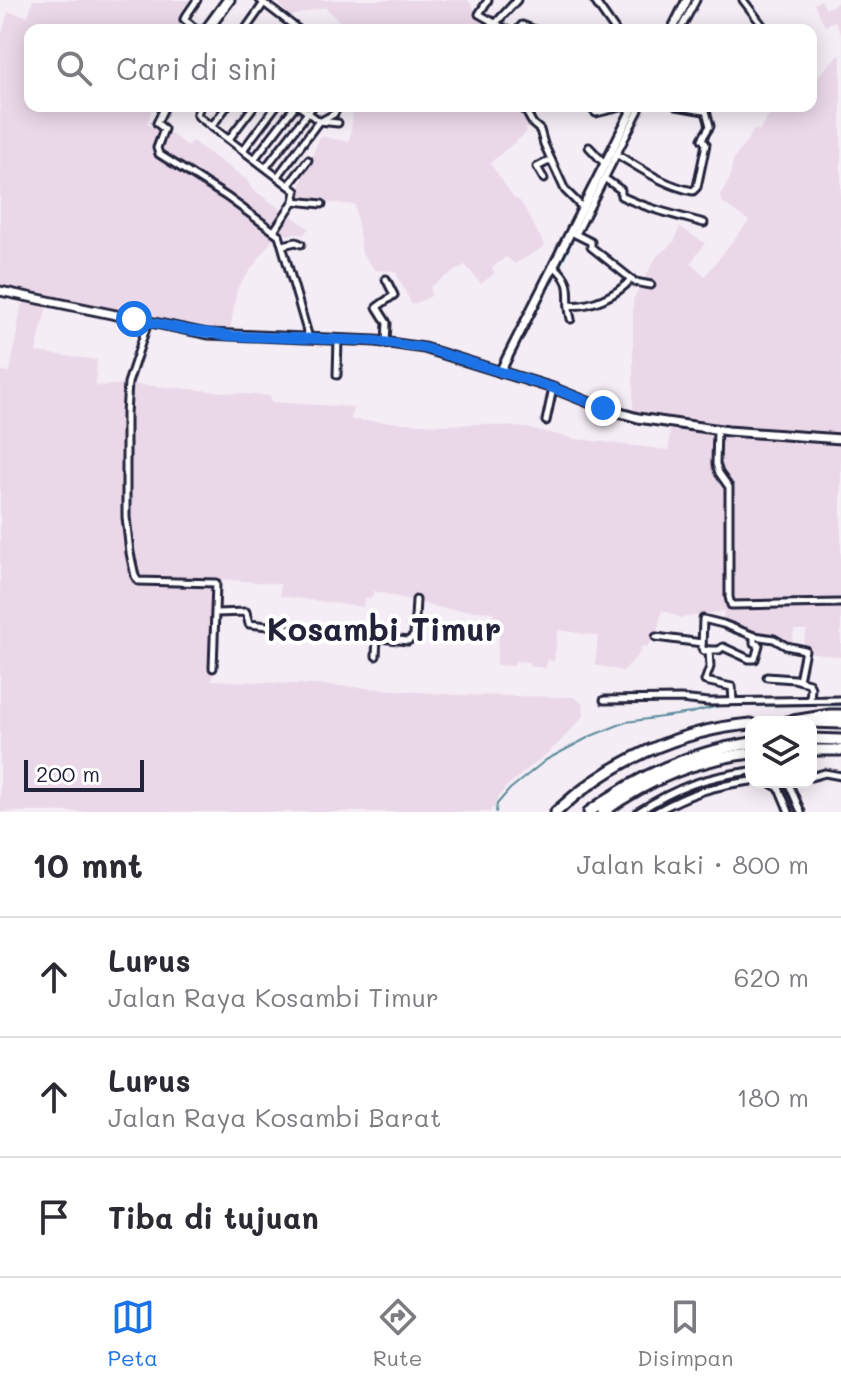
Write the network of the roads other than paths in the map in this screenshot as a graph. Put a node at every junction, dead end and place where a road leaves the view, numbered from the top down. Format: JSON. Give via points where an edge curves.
{"nodes":[{"id":1,"x":197,"y":0,"type":"edge"},
{"id":2,"x":214,"y":0,"type":"edge"},
{"id":3,"x":488,"y":0,"type":"edge"},
{"id":4,"x":517,"y":0,"type":"edge"},
{"id":5,"x":594,"y":0,"type":"edge"},
{"id":6,"x":687,"y":0,"type":"edge"},
{"id":7,"x":696,"y":0,"type":"edge"},
{"id":8,"x":743,"y":0,"type":"edge"},
{"id":9,"x":226,"y":2,"type":"edge"},
{"id":10,"x":262,"y":2,"type":"edge"},
{"id":11,"x":287,"y":21,"type":"junction"},
{"id":12,"x":190,"y":24,"type":"edge"},
{"id":13,"x":210,"y":24,"type":"edge"},
{"id":14,"x":210,"y":24,"type":"edge"},
{"id":15,"x":249,"y":24,"type":"edge"},
{"id":16,"x":285,"y":24,"type":"edge"},
{"id":17,"x":291,"y":24,"type":"edge"},
{"id":18,"x":494,"y":24,"type":"joint"},
{"id":19,"x":611,"y":24,"type":"edge"},
{"id":20,"x":675,"y":24,"type":"edge"},
{"id":21,"x":683,"y":24,"type":"edge"},
{"id":22,"x":761,"y":24,"type":"edge"},
{"id":23,"x":162,"y":112,"type":"edge"},
{"id":24,"x":198,"y":112,"type":"edge"},
{"id":25,"x":222,"y":112,"type":"edge"},
{"id":26,"x":249,"y":112,"type":"edge"},
{"id":27,"x":272,"y":112,"type":"edge"},
{"id":28,"x":292,"y":112,"type":"edge"},
{"id":29,"x":335,"y":112,"type":"edge"},
{"id":30,"x":526,"y":112,"type":"edge"},
{"id":31,"x":633,"y":112,"type":"edge"},
{"id":32,"x":708,"y":112,"type":"edge"},
{"id":33,"x":308,"y":113,"type":"joint"},
{"id":34,"x":321,"y":120,"type":"junction"},
{"id":35,"x":338,"y":123,"type":"dead end"},
{"id":36,"x":212,"y":126,"type":"junction"},
{"id":37,"x":623,"y":135,"type":"junction"},
{"id":38,"x":229,"y":139,"type":"junction"},
{"id":39,"x":589,"y":147,"type":"dead end"},
{"id":40,"x":243,"y":150,"type":"junction"},
{"id":41,"x":616,"y":154,"type":"junction"},
{"id":42,"x":255,"y":158,"type":"junction"},
{"id":43,"x":308,"y":160,"type":"dead end"},
{"id":44,"x":551,"y":160,"type":"junction"},
{"id":45,"x":608,"y":161,"type":"junction"},
{"id":46,"x":266,"y":167,"type":"junction"},
{"id":47,"x":278,"y":176,"type":"junction"},
{"id":48,"x":604,"y":178,"type":"junction"},
{"id":49,"x":544,"y":179,"type":"dead end"},
{"id":50,"x":289,"y":185,"type":"junction"},
{"id":51,"x":294,"y":201,"type":"junction"},
{"id":52,"x":322,"y":204,"type":"dead end"},
{"id":53,"x":583,"y":207,"type":"junction"},
{"id":54,"x":704,"y":223,"type":"dead end"},
{"id":55,"x":274,"y":231,"type":"junction"},
{"id":56,"x":573,"y":233,"type":"junction"},
{"id":57,"x":301,"y":244,"type":"dead end"},
{"id":58,"x":283,"y":245,"type":"junction"},
{"id":59,"x":556,"y":268,"type":"junction"},
{"id":60,"x":386,"y":279,"type":"dead end"},
{"id":61,"x":631,"y":279,"type":"junction"},
{"id":62,"x":651,"y":285,"type":"dead end"},
{"id":63,"x":0,"y":291,"type":"edge"},
{"id":64,"x":569,"y":305,"type":"junction"},
{"id":65,"x":571,"y":319,"type":"dead end"},
{"id":66,"x":148,"y":322,"type":"junction"},
{"id":67,"x":309,"y":338,"type":"junction"},
{"id":68,"x":338,"y":339,"type":"junction"},
{"id":69,"x":386,"y":342,"type":"junction"},
{"id":70,"x":500,"y":372,"type":"junction"},
{"id":71,"x":337,"y":375,"type":"dead end"},
{"id":72,"x":553,"y":388,"type":"junction"},
{"id":73,"x":546,"y":421,"type":"dead end"},
{"id":74,"x":717,"y":430,"type":"junction"},
{"id":75,"x":841,"y":439,"type":"edge"},
{"id":76,"x":416,"y":600,"type":"dead end"},
{"id":77,"x":841,"y":603,"type":"edge"},
{"id":78,"x":216,"y":613,"type":"junction"},
{"id":79,"x":754,"y":636,"type":"junction"},
{"id":80,"x":377,"y":637,"type":"junction"},
{"id":81,"x":656,"y":637,"type":"dead end"},
{"id":82,"x":702,"y":643,"type":"junction"},
{"id":83,"x":709,"y":650,"type":"junction"},
{"id":84,"x":376,"y":656,"type":"dead end"},
{"id":85,"x":213,"y":668,"type":"dead end"},
{"id":86,"x":767,"y":677,"type":"dead end"},
{"id":87,"x":799,"y":680,"type":"junction"},
{"id":88,"x":604,"y":700,"type":"dead end"},
{"id":89,"x":810,"y":700,"type":"junction"},
{"id":90,"x":841,"y":700,"type":"edge"},
{"id":91,"x":733,"y":701,"type":"junction"},
{"id":92,"x":841,"y":715,"type":"edge"},
{"id":93,"x":817,"y":717,"type":"edge"},
{"id":94,"x":817,"y":722,"type":"edge"},
{"id":95,"x":841,"y":723,"type":"edge"},
{"id":96,"x":745,"y":725,"type":"edge"},
{"id":97,"x":817,"y":739,"type":"edge"},
{"id":98,"x":841,"y":740,"type":"edge"},
{"id":99,"x":745,"y":744,"type":"edge"},
{"id":100,"x":817,"y":750,"type":"edge"},
{"id":101,"x":841,"y":750,"type":"edge"},
{"id":102,"x":745,"y":754,"type":"edge"},
{"id":103,"x":745,"y":772,"type":"edge"},
{"id":104,"x":817,"y":775,"type":"edge"},
{"id":105,"x":841,"y":776,"type":"edge"},
{"id":106,"x":745,"y":782,"type":"edge"},
{"id":107,"x":779,"y":788,"type":"edge"},
{"id":108,"x":792,"y":788,"type":"edge"},
{"id":109,"x":556,"y":812,"type":"edge"},
{"id":110,"x":589,"y":812,"type":"edge"},
{"id":111,"x":603,"y":812,"type":"edge"},
{"id":112,"x":638,"y":812,"type":"edge"},
{"id":113,"x":656,"y":812,"type":"edge"},
{"id":114,"x":789,"y":812,"type":"edge"},
{"id":115,"x":801,"y":812,"type":"edge"}],
"edges":[{"from":1,"to":12,"type":"street","via":[[184,19]]},
{"from":2,"to":9,"type":"street"},
{"from":3,"to":18,"type":"street","via":[[479,14]]},
{"from":4,"to":18,"type":"street"},
{"from":5,"to":19,"type":"street"},
{"from":6,"to":20,"type":"main road"},
{"from":7,"to":21,"type":"street"},
{"from":8,"to":22,"type":"street"},
{"from":9,"to":13,"type":"street"},
{"from":9,"to":14,"type":"street"},
{"from":10,"to":11,"type":"street"},
{"from":10,"to":15,"type":"street"},
{"from":11,"to":16,"type":"street"},
{"from":11,"to":17,"type":"street"},
{"from":23,"to":55,"type":"street","via":[[157,123],[164,129],[157,148],[160,155]]},
{"from":24,"to":36,"type":"street"},
{"from":25,"to":36,"type":"street"},
{"from":26,"to":38,"type":"street"},
{"from":27,"to":40,"type":"street"},
{"from":28,"to":42,"type":"street"},
{"from":29,"to":34,"type":"street"},
{"from":30,"to":44,"type":"street"},
{"from":31,"to":37,"type":"main road"},
{"from":32,"to":41,"type":"street","via":[[710,126],[702,139],[706,144],[693,191],[648,174]]},
{"from":33,"to":34,"type":"street"},
{"from":33,"to":46,"type":"street"},
{"from":34,"to":35,"type":"street"},
{"from":34,"to":47,"type":"street"},
{"from":36,"to":38,"type":"street"},
{"from":37,"to":41,"type":"street"},
{"from":37,"to":45,"type":"main road"},
{"from":38,"to":40,"type":"street"},
{"from":39,"to":45,"type":"street"},
{"from":40,"to":42,"type":"street"},
{"from":41,"to":45,"type":"street"},
{"from":42,"to":46,"type":"street"},
{"from":43,"to":50,"type":"street"},
{"from":44,"to":49,"type":"street","via":[[537,167]]},
{"from":44,"to":53,"type":"street","via":[[565,190]]},
{"from":45,"to":48,"type":"street"},
{"from":45,"to":53,"type":"main road"},
{"from":46,"to":47,"type":"street"},
{"from":47,"to":50,"type":"street"},
{"from":48,"to":54,"type":"street","via":[[634,203]]},
{"from":48,"to":56,"type":"street"},
{"from":50,"to":51,"type":"street","via":[[296,191]]},
{"from":51,"to":52,"type":"street"},
{"from":51,"to":55,"type":"street"},
{"from":53,"to":56,"type":"main road"},
{"from":55,"to":58,"type":"street"},
{"from":56,"to":59,"type":"main road"},
{"from":56,"to":61,"type":"street","via":[[591,242]]},
{"from":57,"to":58,"type":"street"},
{"from":58,"to":67,"type":"street"},
{"from":59,"to":64,"type":"street","via":[[567,281]]},
{"from":59,"to":70,"type":"main road"},
{"from":60,"to":69,"type":"street","via":[[394,295],[377,307],[387,323]]},
{"from":61,"to":62,"type":"street"},
{"from":61,"to":64,"type":"street","via":[[612,294]]},
{"from":63,"to":66,"type":"main road"},
{"from":64,"to":65,"type":"street"},
{"from":66,"to":67,"type":"main road","via":[[231,336]]},
{"from":66,"to":78,"type":"street","via":[[127,389],[126,517],[135,576],[143,582],[216,583]]},
{"from":67,"to":68,"type":"main road"},
{"from":68,"to":69,"type":"main road"},
{"from":68,"to":71,"type":"street"},
{"from":69,"to":70,"type":"main road","via":[[436,351]]},
{"from":70,"to":72,"type":"main road"},
{"from":72,"to":73,"type":"street"},
{"from":72,"to":74,"type":"main road","via":[[638,418]]},
{"from":74,"to":75,"type":"main road"},
{"from":74,"to":77,"type":"street","via":[[716,464],[729,487],[731,605]]},
{"from":76,"to":80,"type":"street","via":[[411,640]]},
{"from":78,"to":80,"type":"street","via":[[246,612],[249,624]]},
{"from":78,"to":85,"type":"street"},
{"from":79,"to":82,"type":"street","via":[[705,619]]},
{"from":79,"to":83,"type":"street","via":[[759,645],[755,659],[722,647]]},
{"from":79,"to":87,"type":"street","via":[[805,650]]},
{"from":80,"to":84,"type":"street"},
{"from":81,"to":82,"type":"street"},
{"from":82,"to":83,"type":"street"},
{"from":83,"to":91,"type":"street","via":[[705,681],[732,687]]},
{"from":86,"to":87,"type":"street"},
{"from":87,"to":89,"type":"street","via":[[810,684]]},
{"from":88,"to":91,"type":"street"},
{"from":89,"to":90,"type":"street"},
{"from":89,"to":91,"type":"street"},
{"from":92,"to":93,"type":"highway"},
{"from":94,"to":95,"type":"highway"},
{"from":96,"to":109,"type":"highway","via":[[696,734],[640,754]]},
{"from":97,"to":98,"type":"highway"},
{"from":99,"to":110,"type":"highway","via":[[701,753],[645,775]]},
{"from":100,"to":101,"type":"highway"},
{"from":102,"to":111,"type":"highway","via":[[676,771]]},
{"from":103,"to":112,"type":"street","via":[[702,779]]},
{"from":104,"to":105,"type":"street"},
{"from":106,"to":113,"type":"street","via":[[707,788]]},
{"from":107,"to":114,"type":"street"},
{"from":108,"to":115,"type":"street"}]}
